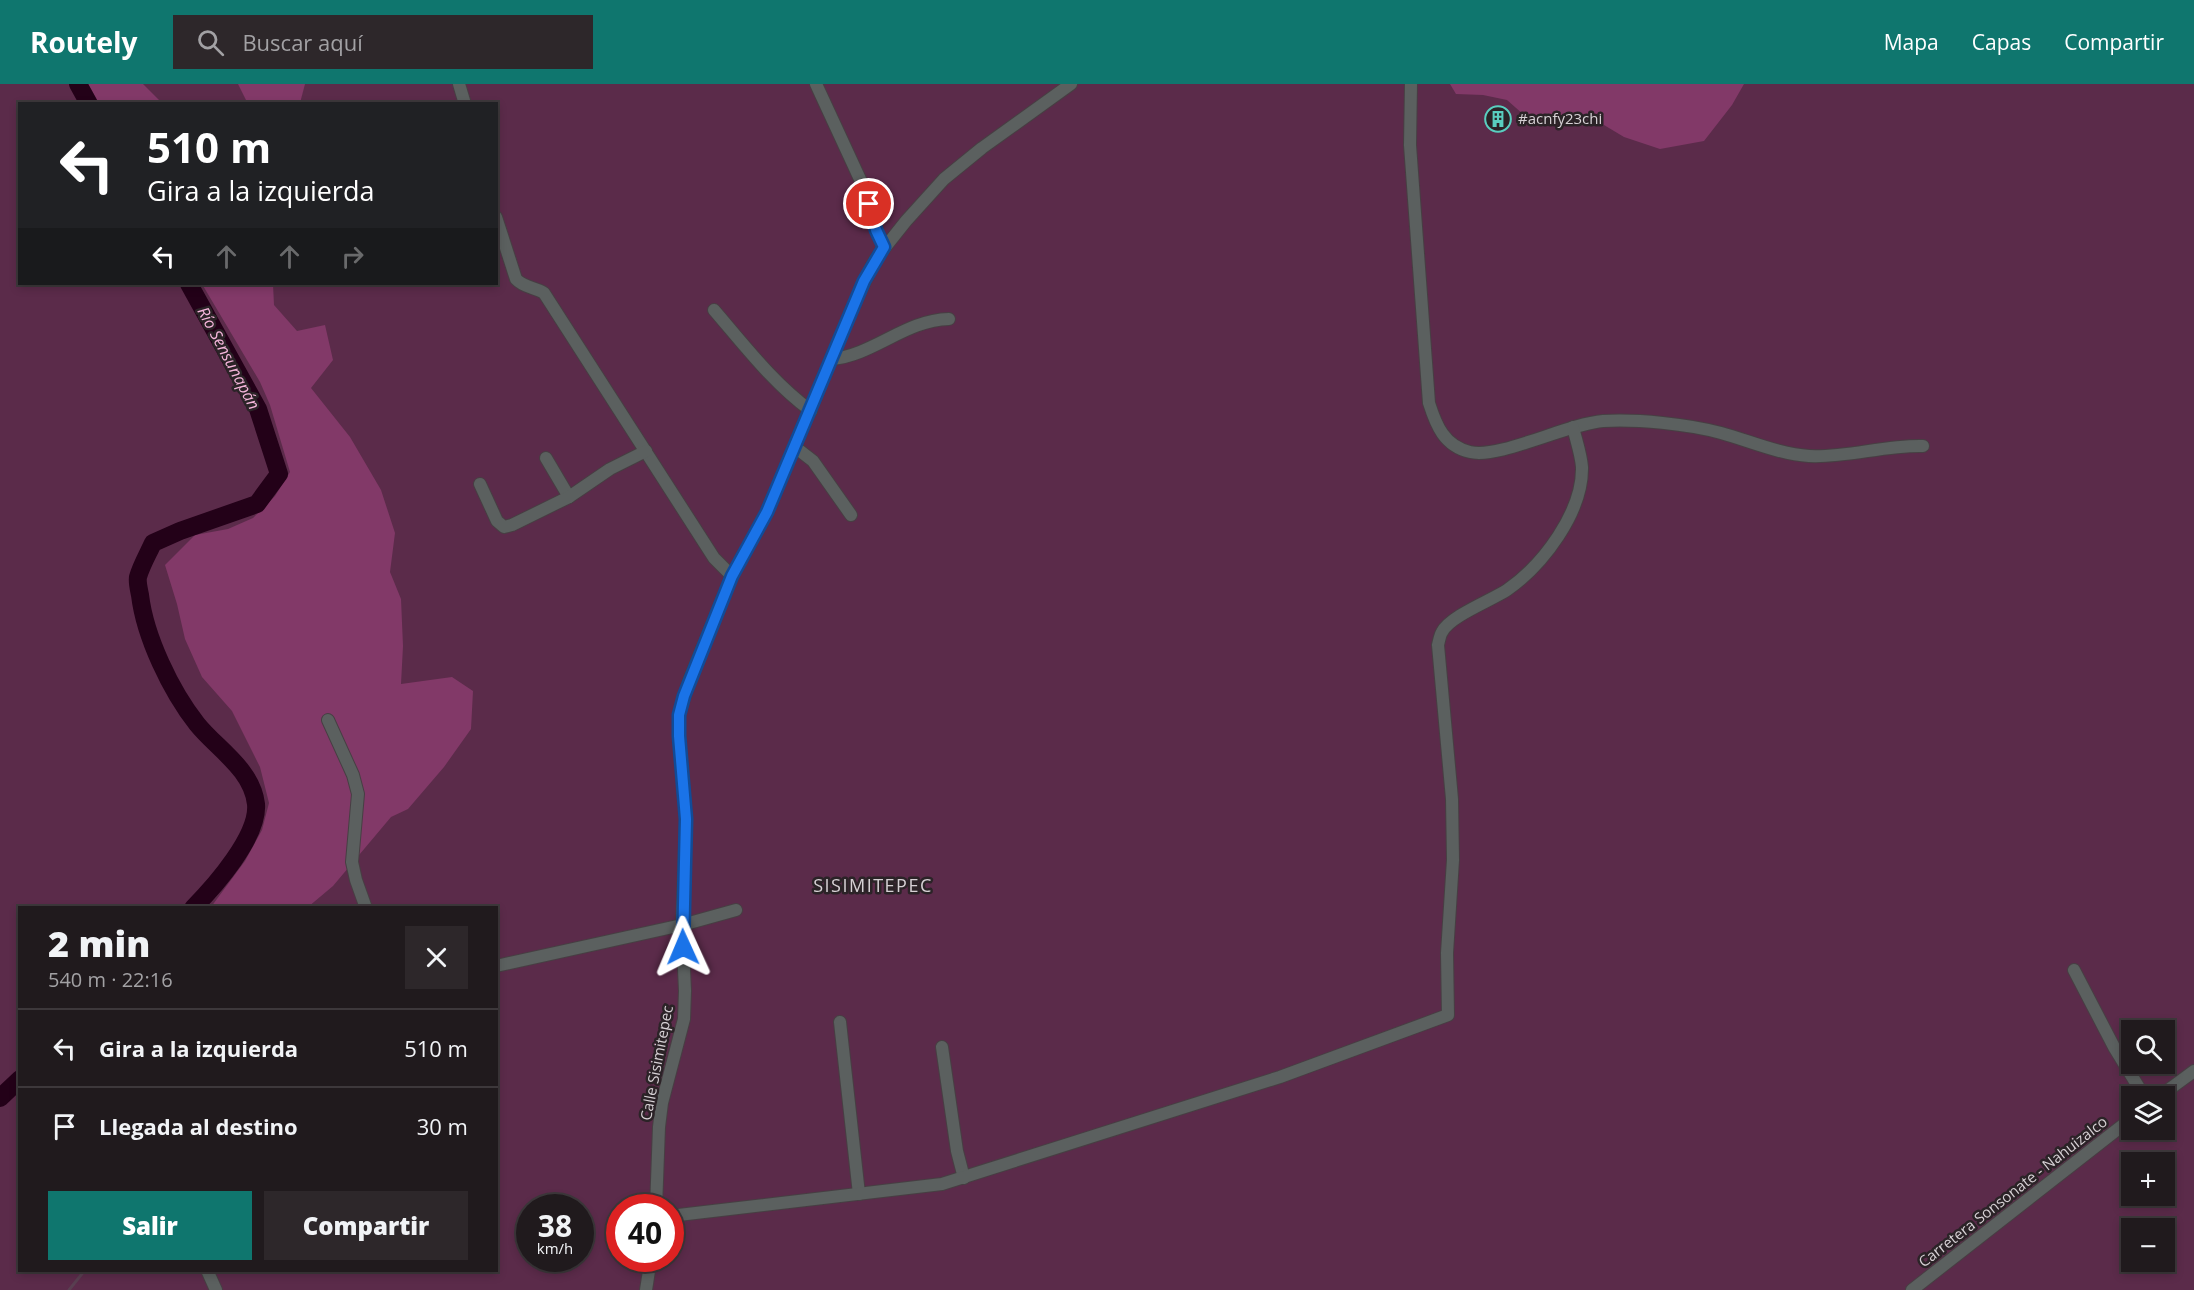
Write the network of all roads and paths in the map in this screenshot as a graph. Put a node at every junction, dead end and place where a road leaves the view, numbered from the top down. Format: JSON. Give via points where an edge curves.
{"nodes":[{"id":1,"x":459,"y":84,"type":"edge"},
{"id":2,"x":816,"y":84,"type":"edge"},
{"id":3,"x":1071,"y":84,"type":"edge"},
{"id":4,"x":1411,"y":84,"type":"edge"},
{"id":5,"x":464,"y":102,"type":"edge"},
{"id":6,"x":498,"y":223,"type":"edge"},
{"id":7,"x":884,"y":247,"type":"junction"},
{"id":8,"x":714,"y":310,"type":"dead end"},
{"id":9,"x":949,"y":320,"type":"dead end"},
{"id":10,"x":832,"y":359,"type":"junction"},
{"id":11,"x":810,"y":411,"type":"junction"},
{"id":12,"x":1573,"y":427,"type":"junction"},
{"id":13,"x":1923,"y":446,"type":"dead end"},
{"id":14,"x":795,"y":447,"type":"junction"},
{"id":15,"x":646,"y":451,"type":"junction"},
{"id":16,"x":546,"y":458,"type":"dead end"},
{"id":17,"x":480,"y":484,"type":"dead end"},
{"id":18,"x":569,"y":497,"type":"junction"},
{"id":19,"x":851,"y":515,"type":"dead end"},
{"id":20,"x":732,"y":576,"type":"junction"},
{"id":21,"x":328,"y":720,"type":"dead end"},
{"id":22,"x":365,"y":906,"type":"edge"},
{"id":23,"x":736,"y":910,"type":"dead end"},
{"id":24,"x":682,"y":925,"type":"junction"},
{"id":25,"x":498,"y":966,"type":"edge"},
{"id":26,"x":2074,"y":970,"type":"dead end"},
{"id":27,"x":840,"y":1022,"type":"dead end"},
{"id":28,"x":942,"y":1047,"type":"dead end"},
{"id":29,"x":2194,"y":1071,"type":"edge"},
{"id":30,"x":2138,"y":1086,"type":"edge"},
{"id":31,"x":2174,"y":1086,"type":"edge"},
{"id":32,"x":2121,"y":1127,"type":"edge"},
{"id":33,"x":964,"y":1178,"type":"junction"},
{"id":34,"x":657,"y":1194,"type":"edge"},
{"id":35,"x":859,"y":1194,"type":"junction"},
{"id":36,"x":684,"y":1214,"type":"edge"},
{"id":37,"x":208,"y":1272,"type":"edge"},
{"id":38,"x":649,"y":1272,"type":"edge"},
{"id":39,"x":216,"y":1290,"type":"edge"},
{"id":40,"x":646,"y":1290,"type":"edge"},
{"id":41,"x":1912,"y":1290,"type":"edge"}],
"edges":[{"from":1,"to":5,"type":"street"},
{"from":2,"to":7,"type":"street","via":[[865,190]]},
{"from":3,"to":7,"type":"street","name":"Calle Sisimitepec","via":[[944,179]]},
{"from":4,"to":12,"type":"street","via":[[1410,145],[1429,402],[1436,427],[1449,443],[1471,452],[1497,450]]},
{"from":6,"to":15,"type":"street","via":[[516,279],[544,293]]},
{"from":7,"to":10,"type":"street","name":"Calle Sisimitepec","via":[[864,281]]},
{"from":8,"to":11,"type":"street","via":[[790,396]]},
{"from":9,"to":10,"type":"street","via":[[932,320],[856,353]]},
{"from":10,"to":11,"type":"street","name":"Calle Sisimitepec"},
{"from":11,"to":14,"type":"street","name":"Calle Sisimitepec"},
{"from":12,"to":13,"type":"street","via":[[1601,421],[1644,421],[1718,432],[1810,456]]},
{"from":12,"to":33,"type":"street","via":[[1581,477],[1578,498],[1559,535],[1533,569],[1508,590],[1442,631],[1438,645],[1454,860],[1447,953],[1448,1015],[1291,1074]]},
{"from":14,"to":19,"type":"street","via":[[813,461]]},
{"from":14,"to":20,"type":"street","name":"Calle Sisimitepec","via":[[767,512]]},
{"from":15,"to":18,"type":"street"},
{"from":15,"to":20,"type":"street","via":[[714,558]]},
{"from":16,"to":18,"type":"street"},
{"from":17,"to":18,"type":"street","via":[[504,527]]},
{"from":20,"to":24,"type":"street","name":"Calle Sisimitepec","via":[[679,715],[686,819]]},
{"from":21,"to":22,"type":"street","via":[[354,775],[358,794],[352,862]]},
{"from":23,"to":24,"type":"street"},
{"from":24,"to":25,"type":"street"},
{"from":24,"to":34,"type":"street","name":"Calle Sisimitepec","via":[[684,1019],[662,1103]]},
{"from":26,"to":30,"type":"street"},
{"from":27,"to":35,"type":"street"},
{"from":28,"to":33,"type":"street"},
{"from":29,"to":31,"type":"street"},
{"from":32,"to":41,"type":"street","name":"Carretera Sonsonate - Nahuizalco"},
{"from":33,"to":35,"type":"street"},
{"from":35,"to":36,"type":"street"},
{"from":37,"to":39,"type":"street"},
{"from":38,"to":40,"type":"street"}]}
